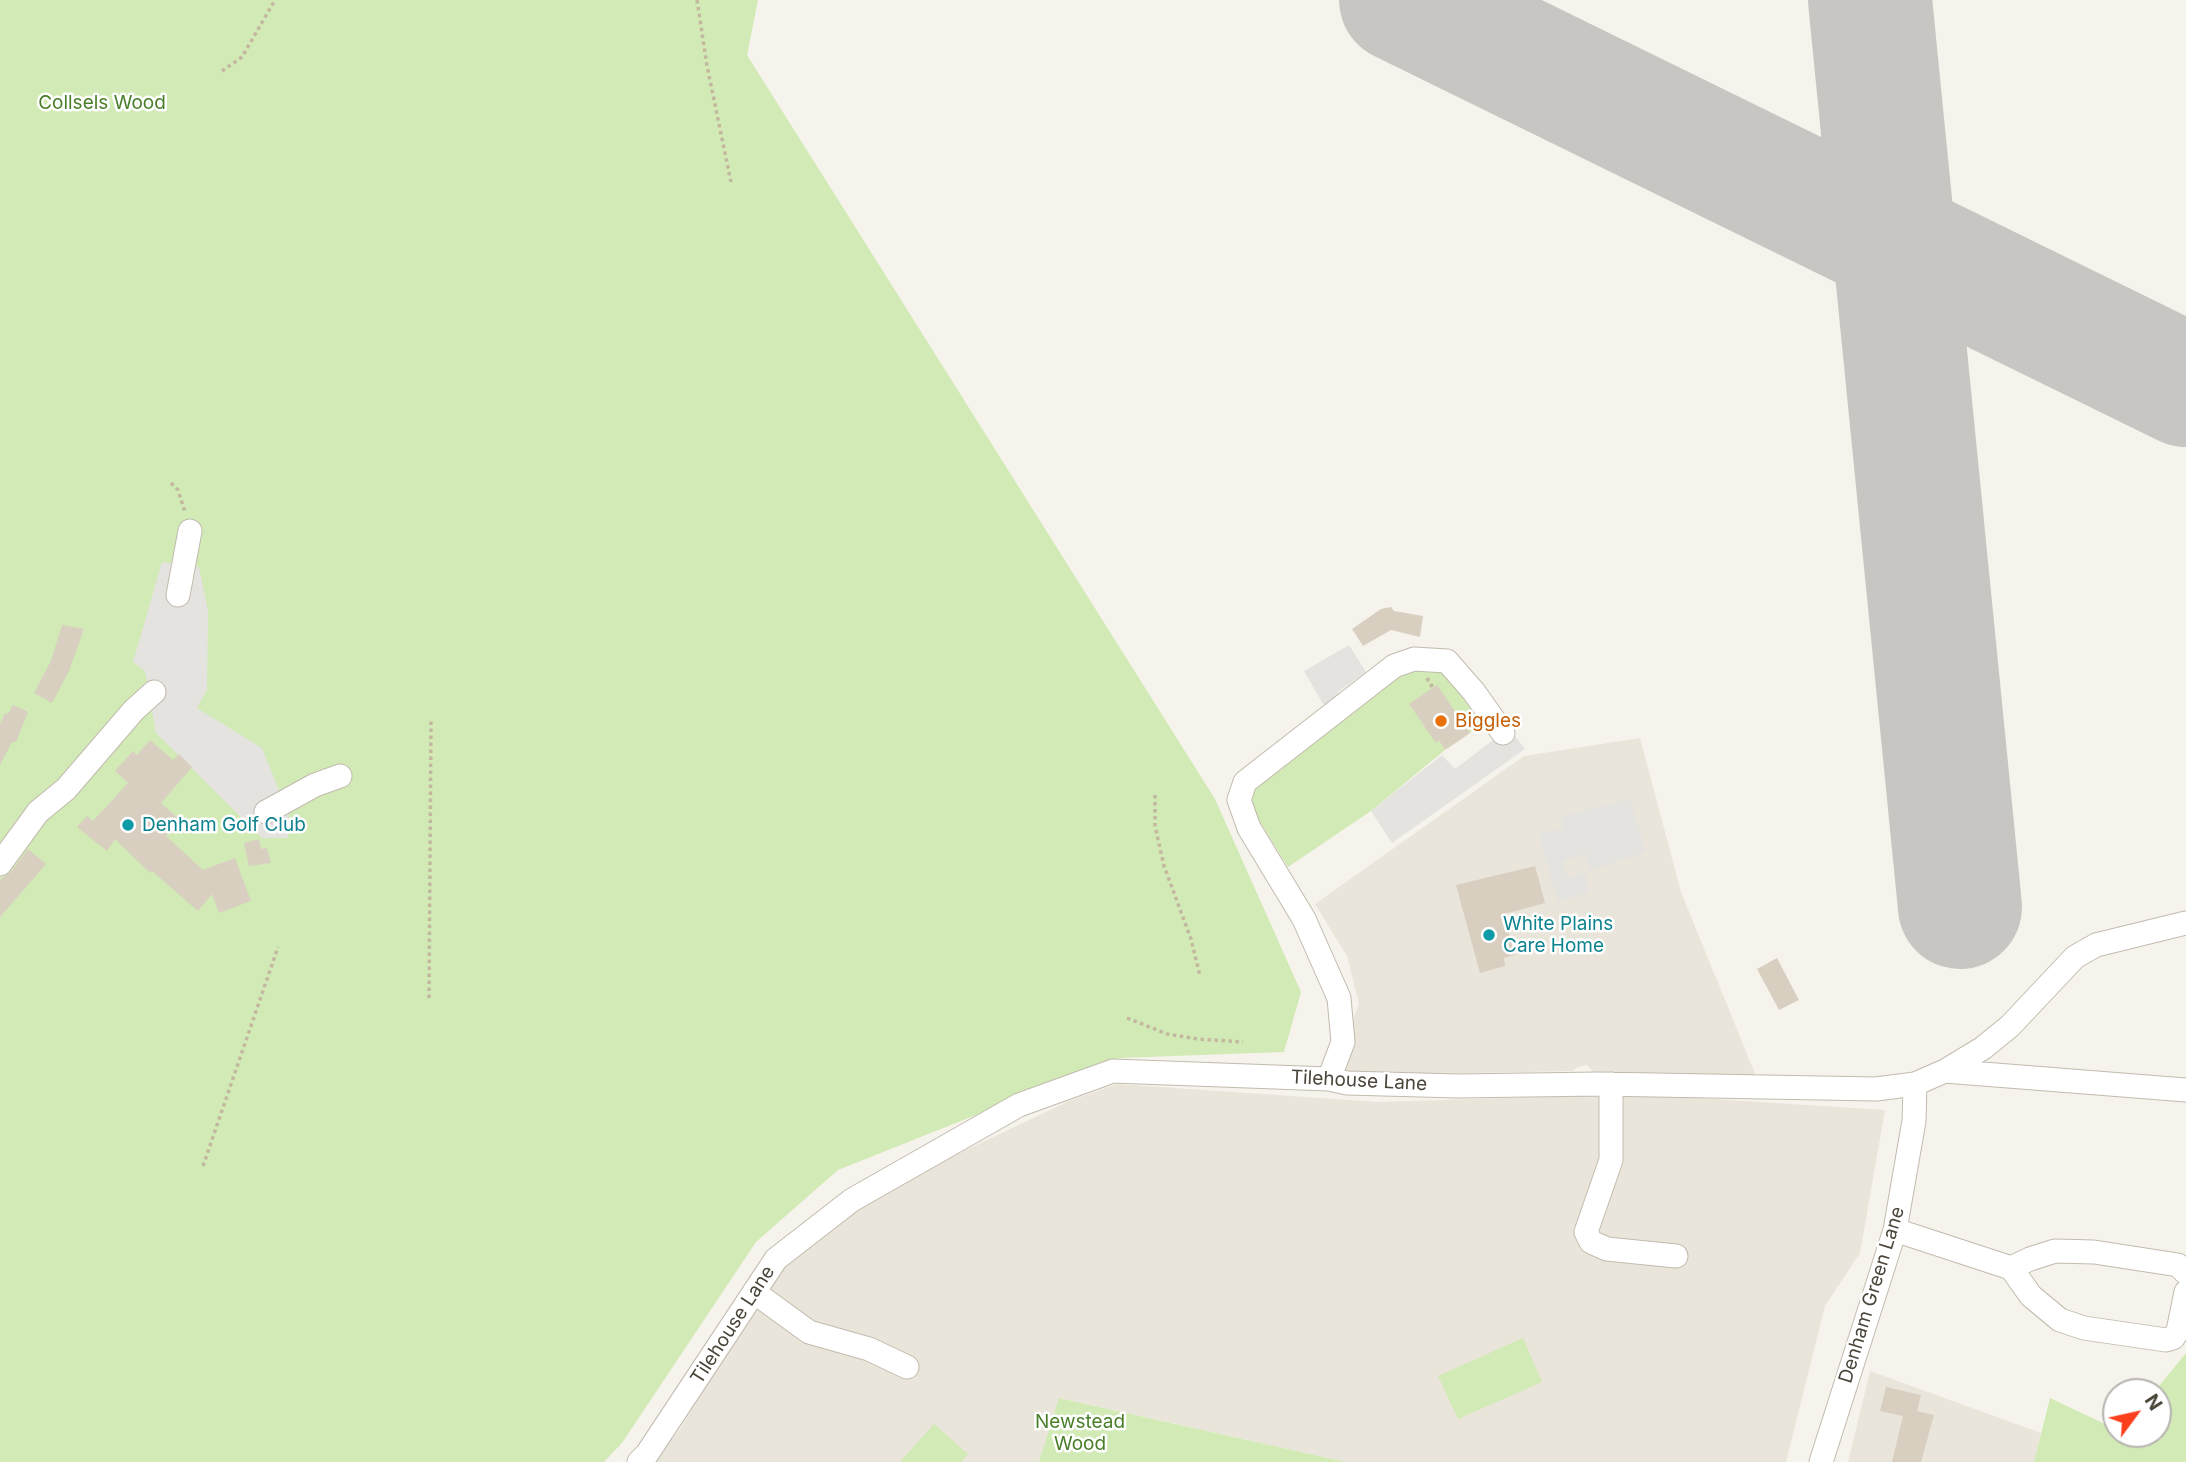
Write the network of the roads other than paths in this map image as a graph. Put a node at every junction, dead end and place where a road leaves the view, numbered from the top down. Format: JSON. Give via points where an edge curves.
{"nodes":[{"id":1,"x":190,"y":531,"type":"road end"},
{"id":2,"x":178,"y":595,"type":"dead end"},
{"id":3,"x":154,"y":692,"type":"dead end"},
{"id":4,"x":1503,"y":733,"type":"dead end"},
{"id":5,"x":340,"y":776,"type":"dead end"},
{"id":6,"x":266,"y":812,"type":"dead end"},
{"id":7,"x":0,"y":864,"type":"edge"},
{"id":8,"x":2186,"y":923,"type":"edge"},
{"id":9,"x":1945,"y":1071,"type":"junction"},
{"id":10,"x":1329,"y":1079,"type":"junction"},
{"id":11,"x":1611,"y":1084,"type":"junction"},
{"id":12,"x":1915,"y":1084,"type":"junction"},
{"id":13,"x":2186,"y":1090,"type":"edge"},
{"id":14,"x":1895,"y":1230,"type":"junction"},
{"id":15,"x":1676,"y":1256,"type":"dead end"},
{"id":16,"x":2011,"y":1268,"type":"junction"},
{"id":17,"x":2186,"y":1273,"type":"edge"},
{"id":18,"x":754,"y":1292,"type":"junction"},
{"id":19,"x":2186,"y":1292,"type":"edge"},
{"id":20,"x":907,"y":1367,"type":"dead end"},
{"id":21,"x":639,"y":1462,"type":"edge"},
{"id":22,"x":1822,"y":1462,"type":"edge"}],
"edges":[{"from":1,"to":2,"type":"street"},
{"from":3,"to":7,"type":"street","via":[[66,789],[38,812]]},
{"from":4,"to":10,"type":"street","via":[[1447,661],[1415,659],[1394,666],[1334,703],[1244,782],[1239,800],[1249,828],[1304,919],[1339,998],[1343,1042]]},
{"from":5,"to":6,"type":"street"},
{"from":8,"to":9,"type":"street","name":"Tilehouse Lane","via":[[2096,944],[2075,957],[2010,1026]]},
{"from":9,"to":12,"type":"street","name":"Tilehouse Lane"},
{"from":9,"to":13,"type":"street"},
{"from":10,"to":11,"type":"street","name":"Tilehouse Lane","via":[[1458,1086]]},
{"from":10,"to":18,"type":"street","name":"Tilehouse Lane","via":[[1113,1071],[1019,1105],[852,1200],[776,1259]]},
{"from":11,"to":12,"type":"street","name":"Tilehouse Lane","via":[[1876,1089]]},
{"from":11,"to":15,"type":"street","via":[[1611,1160],[1586,1232],[1591,1242],[1607,1249]]},
{"from":12,"to":14,"type":"street","name":"Denham Green Lane","via":[[1914,1121]]},
{"from":14,"to":16,"type":"street"},
{"from":14,"to":22,"type":"street","name":"Denham Green Lane"},
{"from":16,"to":17,"type":"street","via":[[2055,1251],[2094,1252],[2178,1265]]},
{"from":16,"to":19,"type":"street","via":[[2031,1296],[2060,1320],[2166,1340],[2178,1331]]},
{"from":18,"to":20,"type":"street","via":[[809,1332],[869,1349]]},
{"from":18,"to":21,"type":"street","name":"Tilehouse Lane"}]}
